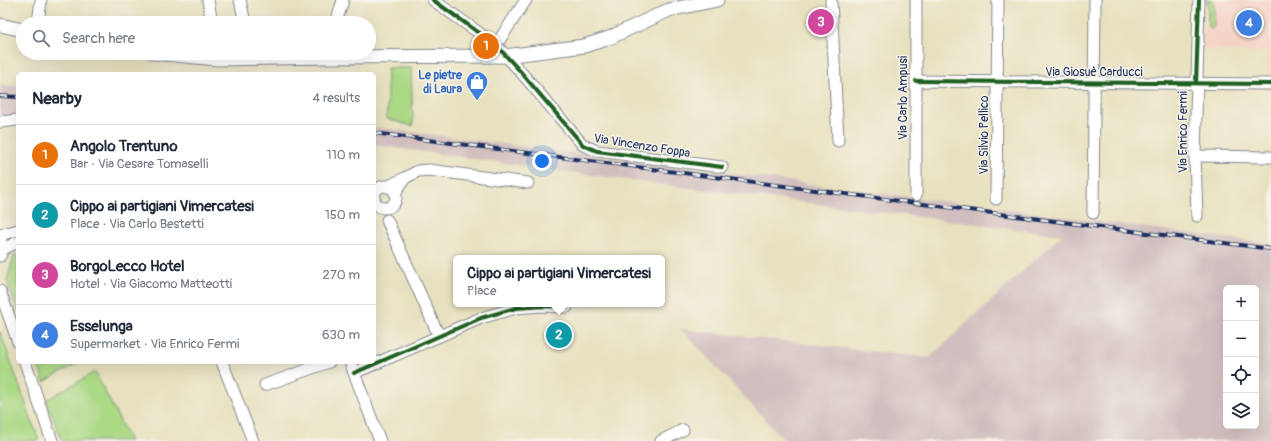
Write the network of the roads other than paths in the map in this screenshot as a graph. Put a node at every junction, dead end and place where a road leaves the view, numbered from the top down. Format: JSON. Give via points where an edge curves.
{"nodes":[{"id":1,"x":41,"y":0,"type":"edge"},
{"id":2,"x":208,"y":0,"type":"edge"},
{"id":3,"x":240,"y":0,"type":"edge"},
{"id":4,"x":343,"y":0,"type":"edge"},
{"id":5,"x":433,"y":0,"type":"edge"},
{"id":6,"x":526,"y":0,"type":"edge"},
{"id":7,"x":717,"y":0,"type":"edge"},
{"id":8,"x":832,"y":0,"type":"edge"},
{"id":9,"x":916,"y":0,"type":"edge"},
{"id":10,"x":998,"y":0,"type":"edge"},
{"id":11,"x":1095,"y":0,"type":"edge"},
{"id":12,"x":1199,"y":0,"type":"edge"},
{"id":13,"x":39,"y":16,"type":"edge"},
{"id":14,"x":211,"y":16,"type":"edge"},
{"id":15,"x":243,"y":16,"type":"edge"},
{"id":16,"x":338,"y":16,"type":"edge"},
{"id":17,"x":0,"y":25,"type":"edge"},
{"id":18,"x":16,"y":28,"type":"edge"},
{"id":19,"x":496,"y":45,"type":"junction"},
{"id":20,"x":376,"y":55,"type":"edge"},
{"id":21,"x":505,"y":56,"type":"junction"},
{"id":22,"x":916,"y":80,"type":"junction"},
{"id":23,"x":997,"y":81,"type":"junction"},
{"id":24,"x":1094,"y":82,"type":"junction"},
{"id":25,"x":1196,"y":83,"type":"junction"},
{"id":26,"x":1271,"y":84,"type":"edge"},
{"id":27,"x":16,"y":120,"type":"edge"},
{"id":28,"x":0,"y":122,"type":"edge"},
{"id":29,"x":838,"y":141,"type":"dead end"},
{"id":30,"x":1196,"y":156,"type":"junction"},
{"id":31,"x":1271,"y":157,"type":"edge"},
{"id":32,"x":722,"y":168,"type":"dead end"},
{"id":33,"x":528,"y":183,"type":"dead end"},
{"id":34,"x":391,"y":190,"type":"junction"},
{"id":35,"x":376,"y":193,"type":"edge"},
{"id":36,"x":916,"y":195,"type":"dead end"},
{"id":37,"x":996,"y":199,"type":"dead end"},
{"id":38,"x":376,"y":203,"type":"edge"},
{"id":39,"x":385,"y":208,"type":"junction"},
{"id":40,"x":1093,"y":213,"type":"dead end"},
{"id":41,"x":1197,"y":216,"type":"dead end"},
{"id":42,"x":16,"y":232,"type":"edge"},
{"id":43,"x":16,"y":242,"type":"edge"},
{"id":44,"x":1,"y":244,"type":"edge"},
{"id":45,"x":0,"y":291,"type":"edge"},
{"id":46,"x":529,"y":307,"type":"edge"},
{"id":47,"x":16,"y":336,"type":"edge"},
{"id":48,"x":439,"y":336,"type":"junction"},
{"id":49,"x":376,"y":363,"type":"edge"},
{"id":50,"x":26,"y":364,"type":"edge"},
{"id":51,"x":223,"y":364,"type":"edge"},
{"id":52,"x":323,"y":364,"type":"edge"},
{"id":53,"x":351,"y":364,"type":"edge"},
{"id":54,"x":375,"y":364,"type":"edge"},
{"id":55,"x":354,"y":373,"type":"junction"},
{"id":56,"x":265,"y":385,"type":"dead end"},
{"id":57,"x":684,"y":430,"type":"dead end"},
{"id":58,"x":52,"y":441,"type":"edge"},
{"id":59,"x":253,"y":441,"type":"edge"},
{"id":60,"x":380,"y":441,"type":"edge"},
{"id":61,"x":661,"y":441,"type":"edge"}],
"edges":[{"from":1,"to":13,"type":"street"},
{"from":2,"to":14,"type":"street"},
{"from":3,"to":15,"type":"street"},
{"from":4,"to":16,"type":"street"},
{"from":5,"to":19,"type":"street","name":"Via Vincenzo Foppa"},
{"from":6,"to":19,"type":"street"},
{"from":7,"to":21,"type":"main road","via":[[669,10],[609,38],[584,46]]},
{"from":8,"to":29,"type":"street"},
{"from":9,"to":22,"type":"street","name":"Via Carlo Ampusi"},
{"from":10,"to":23,"type":"street","name":"Via Silvio Pellico"},
{"from":11,"to":24,"type":"street"},
{"from":12,"to":25,"type":"street","name":"Via Enrico Fermi"},
{"from":17,"to":18,"type":"main road"},
{"from":19,"to":21,"type":"street","name":"Via Vincenzo Foppa"},
{"from":20,"to":21,"type":"main road"},
{"from":21,"to":32,"type":"street","name":"Via Vincenzo Foppa","via":[[583,145],[597,151]]},
{"from":22,"to":23,"type":"street","name":"Via Giosuè Carducci"},
{"from":22,"to":36,"type":"street","name":"Via Carlo Ampusi"},
{"from":23,"to":24,"type":"street","name":"Via Giosuè Carducci"},
{"from":23,"to":37,"type":"street","name":"Via Silvio Pellico"},
{"from":24,"to":25,"type":"street","name":"Via Giosuè Carducci"},
{"from":24,"to":40,"type":"street"},
{"from":25,"to":26,"type":"street","name":"Via Giosuè Carducci"},
{"from":25,"to":30,"type":"street","name":"Via Enrico Fermi"},
{"from":27,"to":28,"type":"street"},
{"from":30,"to":31,"type":"street"},
{"from":30,"to":41,"type":"street","name":"Via Enrico Fermi"},
{"from":33,"to":34,"type":"street","via":[[429,170],[418,171]]},
{"from":34,"to":35,"type":"street","via":[[381,187]]},
{"from":34,"to":39,"type":"street","via":[[395,203]]},
{"from":38,"to":39,"type":"street"},
{"from":39,"to":48,"type":"street","via":[[387,220]]},
{"from":42,"to":44,"type":"street"},
{"from":43,"to":44,"type":"street"},
{"from":45,"to":47,"type":"street"},
{"from":46,"to":48,"type":"street","via":[[481,318]]},
{"from":48,"to":49,"type":"street"},
{"from":50,"to":58,"type":"street"},
{"from":51,"to":59,"type":"street"},
{"from":52,"to":56,"type":"street"},
{"from":53,"to":55,"type":"street"},
{"from":54,"to":55,"type":"street"},
{"from":55,"to":60,"type":"street"},
{"from":57,"to":61,"type":"street"}]}
